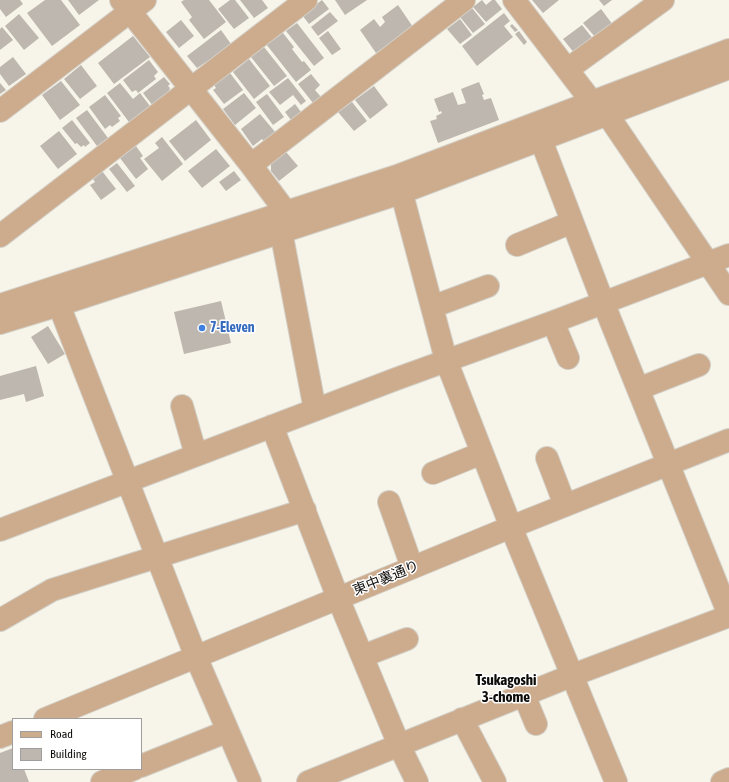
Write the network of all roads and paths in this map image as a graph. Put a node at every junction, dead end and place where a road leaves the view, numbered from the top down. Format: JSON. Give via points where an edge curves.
{"nodes":[{"id":1,"x":306,"y":0,"type":"edge"},
{"id":2,"x":464,"y":0,"type":"edge"},
{"id":3,"x":514,"y":0,"type":"edge"},
{"id":4,"x":663,"y":0,"type":"edge"},
{"id":5,"x":132,"y":4,"type":"edge"},
{"id":6,"x":729,"y":50,"type":"edge"},
{"id":7,"x":729,"y":68,"type":"edge"},
{"id":8,"x":568,"y":69,"type":"junction"},
{"id":9,"x":192,"y":89,"type":"junction"},
{"id":10,"x":600,"y":108,"type":"junction"},
{"id":11,"x":0,"y":111,"type":"edge"},
{"id":12,"x":541,"y":140,"type":"junction"},
{"id":13,"x":251,"y":165,"type":"junction"},
{"id":14,"x":400,"y":184,"type":"junction"},
{"id":15,"x":283,"y":222,"type":"junction"},
{"id":16,"x":572,"y":222,"type":"junction"},
{"id":17,"x":0,"y":236,"type":"edge"},
{"id":18,"x":517,"y":245,"type":"dead end"},
{"id":19,"x":729,"y":254,"type":"edge"},
{"id":20,"x":708,"y":262,"type":"junction"},
{"id":21,"x":488,"y":286,"type":"dead end"},
{"id":22,"x":729,"y":294,"type":"edge"},
{"id":23,"x":603,"y":302,"type":"junction"},
{"id":24,"x":0,"y":305,"type":"edge"},
{"id":25,"x":59,"y":305,"type":"junction"},
{"id":26,"x":432,"y":307,"type":"junction"},
{"id":27,"x":553,"y":322,"type":"junction"},
{"id":28,"x":0,"y":323,"type":"edge"},
{"id":29,"x":568,"y":358,"type":"dead end"},
{"id":30,"x":446,"y":360,"type":"junction"},
{"id":31,"x":699,"y":365,"type":"dead end"},
{"id":32,"x":638,"y":389,"type":"junction"},
{"id":33,"x":182,"y":406,"type":"dead end"},
{"id":34,"x":315,"y":410,"type":"junction"},
{"id":35,"x":272,"y":426,"type":"junction"},
{"id":36,"x":729,"y":440,"type":"edge"},
{"id":37,"x":482,"y":454,"type":"junction"},
{"id":38,"x":196,"y":455,"type":"junction"},
{"id":39,"x":547,"y":458,"type":"dead end"},
{"id":40,"x":669,"y":464,"type":"junction"},
{"id":41,"x":433,"y":472,"type":"dead end"},
{"id":42,"x":128,"y":481,"type":"junction"},
{"id":43,"x":389,"y":502,"type":"dead end"},
{"id":44,"x":564,"y":505,"type":"junction"},
{"id":45,"x":305,"y":510,"type":"junction"},
{"id":46,"x":511,"y":527,"type":"junction"},
{"id":47,"x":0,"y":530,"type":"edge"},
{"id":48,"x":157,"y":557,"type":"junction"},
{"id":49,"x":412,"y":567,"type":"junction"},
{"id":50,"x":338,"y":598,"type":"junction"},
{"id":51,"x":729,"y":615,"type":"edge"},
{"id":52,"x":0,"y":620,"type":"edge"},
{"id":53,"x":408,"y":639,"type":"dead end"},
{"id":54,"x":363,"y":656,"type":"junction"},
{"id":55,"x":196,"y":657,"type":"junction"},
{"id":56,"x":572,"y":675,"type":"junction"},
{"id":57,"x":524,"y":695,"type":"junction"},
{"id":58,"x":47,"y":718,"type":"edge"},
{"id":59,"x":462,"y":719,"type":"junction"},
{"id":60,"x":536,"y":724,"type":"dead end"},
{"id":61,"x":228,"y":731,"type":"junction"},
{"id":62,"x":12,"y":732,"type":"edge"},
{"id":63,"x":0,"y":737,"type":"edge"},
{"id":64,"x":399,"y":745,"type":"junction"},
{"id":65,"x":142,"y":766,"type":"edge"},
{"id":66,"x":132,"y":770,"type":"edge"},
{"id":67,"x":729,"y":779,"type":"edge"},
{"id":68,"x":102,"y":782,"type":"edge"},
{"id":69,"x":250,"y":782,"type":"edge"},
{"id":70,"x":308,"y":782,"type":"edge"},
{"id":71,"x":417,"y":782,"type":"edge"},
{"id":72,"x":495,"y":782,"type":"edge"},
{"id":73,"x":616,"y":782,"type":"edge"},
{"id":74,"x":722,"y":782,"type":"edge"}],
"edges":[{"from":1,"to":9,"type":"street"},
{"from":2,"to":13,"type":"street"},
{"from":3,"to":8,"type":"street"},
{"from":4,"to":8,"type":"street"},
{"from":5,"to":9,"type":"street"},
{"from":5,"to":11,"type":"street"},
{"from":6,"to":10,"type":"street"},
{"from":7,"to":10,"type":"street"},
{"from":8,"to":10,"type":"street"},
{"from":9,"to":13,"type":"street"},
{"from":9,"to":17,"type":"street"},
{"from":10,"to":12,"type":"street"},
{"from":10,"to":14,"type":"street"},
{"from":10,"to":20,"type":"street"},
{"from":12,"to":14,"type":"street"},
{"from":12,"to":16,"type":"street"},
{"from":13,"to":15,"type":"street"},
{"from":14,"to":15,"type":"street"},
{"from":14,"to":26,"type":"street"},
{"from":15,"to":24,"type":"street"},
{"from":15,"to":25,"type":"street"},
{"from":15,"to":34,"type":"street"},
{"from":16,"to":18,"type":"street"},
{"from":16,"to":23,"type":"street"},
{"from":19,"to":20,"type":"street"},
{"from":20,"to":22,"type":"street"},
{"from":20,"to":23,"type":"street"},
{"from":21,"to":26,"type":"street"},
{"from":23,"to":27,"type":"street"},
{"from":23,"to":32,"type":"street"},
{"from":25,"to":28,"type":"street"},
{"from":25,"to":42,"type":"street"},
{"from":26,"to":30,"type":"street"},
{"from":27,"to":29,"type":"street"},
{"from":27,"to":30,"type":"street"},
{"from":30,"to":34,"type":"street"},
{"from":30,"to":37,"type":"street"},
{"from":31,"to":32,"type":"street"},
{"from":32,"to":40,"type":"street"},
{"from":33,"to":38,"type":"street"},
{"from":34,"to":35,"type":"street"},
{"from":35,"to":38,"type":"street"},
{"from":35,"to":45,"type":"street"},
{"from":36,"to":40,"type":"street","name":"東中裏通り"},
{"from":37,"to":41,"type":"street"},
{"from":37,"to":46,"type":"street"},
{"from":38,"to":42,"type":"street"},
{"from":39,"to":44,"type":"street"},
{"from":40,"to":44,"type":"street","name":"東中裏通り"},
{"from":40,"to":51,"type":"street"},
{"from":42,"to":47,"type":"street"},
{"from":42,"to":48,"type":"street"},
{"from":43,"to":49,"type":"street"},
{"from":44,"to":46,"type":"street","name":"東中裏通り"},
{"from":45,"to":48,"type":"street"},
{"from":45,"to":50,"type":"street"},
{"from":46,"to":49,"type":"street","name":"東中裏通り"},
{"from":46,"to":56,"type":"street"},
{"from":48,"to":52,"type":"street","via":[[52,590]]},
{"from":48,"to":55,"type":"street"},
{"from":49,"to":50,"type":"street","name":"東中裏通り"},
{"from":50,"to":54,"type":"street"},
{"from":50,"to":55,"type":"street","name":"東中裏通り"},
{"from":51,"to":56,"type":"street"},
{"from":53,"to":54,"type":"street"},
{"from":54,"to":64,"type":"street"},
{"from":55,"to":58,"type":"street","name":"東中裏通り"},
{"from":55,"to":61,"type":"street"},
{"from":56,"to":57,"type":"street"},
{"from":56,"to":73,"type":"street"},
{"from":57,"to":59,"type":"street"},
{"from":57,"to":60,"type":"street"},
{"from":59,"to":64,"type":"street"},
{"from":59,"to":72,"type":"street"},
{"from":61,"to":65,"type":"street"},
{"from":61,"to":69,"type":"street"},
{"from":62,"to":63,"type":"street"},
{"from":64,"to":70,"type":"street"},
{"from":64,"to":71,"type":"street"},
{"from":66,"to":68,"type":"street"},
{"from":67,"to":74,"type":"street"}]}
